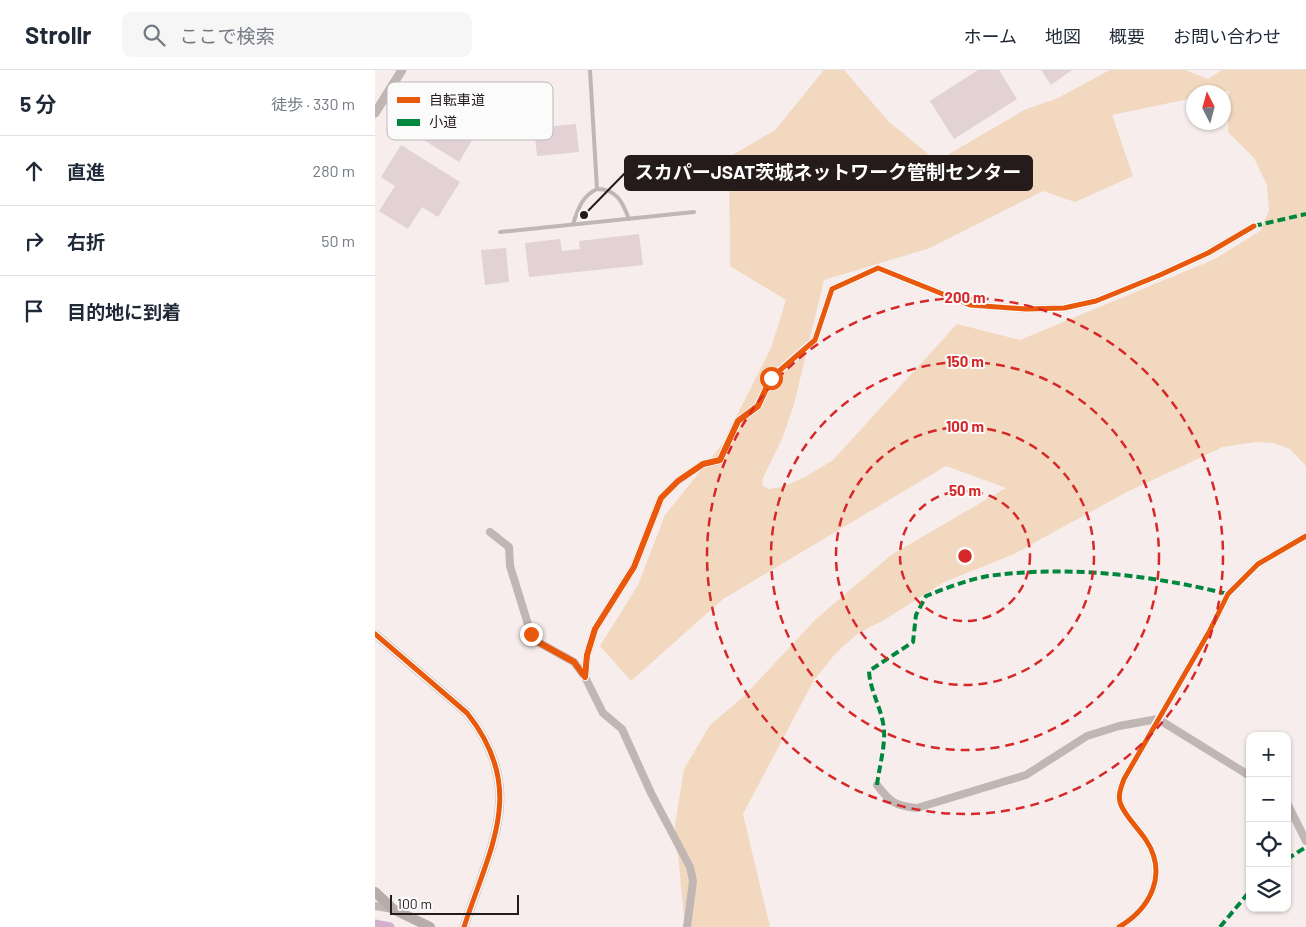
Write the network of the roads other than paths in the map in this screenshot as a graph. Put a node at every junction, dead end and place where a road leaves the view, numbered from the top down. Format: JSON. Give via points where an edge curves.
{"nodes":[{"id":1,"x":402,"y":70,"type":"edge"},
{"id":2,"x":590,"y":70,"type":"edge"},
{"id":3,"x":394,"y":82,"type":"edge"},
{"id":4,"x":387,"y":94,"type":"edge"},
{"id":5,"x":375,"y":113,"type":"edge"},
{"id":6,"x":597,"y":189,"type":"junction"},
{"id":7,"x":694,"y":212,"type":"dead end"},
{"id":8,"x":629,"y":219,"type":"junction"},
{"id":9,"x":573,"y":224,"type":"junction"},
{"id":10,"x":1254,"y":226,"type":"dead end"},
{"id":11,"x":500,"y":232,"type":"dead end"},
{"id":12,"x":490,"y":532,"type":"dead end"},
{"id":13,"x":1306,"y":536,"type":"edge"},
{"id":14,"x":375,"y":634,"type":"edge"},
{"id":15,"x":585,"y":677,"type":"junction"},
{"id":16,"x":1158,"y":720,"type":"junction"},
{"id":17,"x":1246,"y":774,"type":"edge"},
{"id":18,"x":877,"y":785,"type":"dead end"},
{"id":19,"x":1291,"y":811,"type":"edge"},
{"id":20,"x":1306,"y":841,"type":"edge"},
{"id":21,"x":375,"y":892,"type":"edge"},
{"id":22,"x":375,"y":906,"type":"edge"},
{"id":23,"x":393,"y":910,"type":"junction"},
{"id":24,"x":430,"y":927,"type":"edge"},
{"id":25,"x":464,"y":927,"type":"edge"},
{"id":26,"x":687,"y":927,"type":"edge"},
{"id":27,"x":1119,"y":927,"type":"edge"}],
"edges":[{"from":1,"to":3,"type":"street"},
{"from":2,"to":6,"type":"lane"},
{"from":4,"to":5,"type":"street"},
{"from":6,"to":8,"type":"lane","via":[[618,196]]},
{"from":6,"to":9,"type":"lane","via":[[585,197]]},
{"from":7,"to":8,"type":"lane"},
{"from":8,"to":9,"type":"lane"},
{"from":9,"to":11,"type":"lane"},
{"from":10,"to":15,"type":"street","via":[[1208,253],[1160,275],[1096,301],[1064,308],[970,305],[878,268],[832,290],[815,340],[771,378],[758,406],[738,421],[720,460],[703,464],[678,481],[661,498],[634,567],[595,629],[587,655]]},
{"from":12,"to":15,"type":"street","via":[[509,547],[510,566],[531,634],[536,641],[574,662]]},
{"from":13,"to":16,"type":"street","via":[[1258,564],[1228,594]]},
{"from":14,"to":25,"type":"street","via":[[467,713],[479,728],[495,762],[501,800],[499,822]]},
{"from":15,"to":26,"type":"street","via":[[603,712],[622,729],[690,867],[693,880]]},
{"from":16,"to":17,"type":"street"},
{"from":16,"to":18,"type":"street","via":[[1119,726],[1087,736],[1026,775],[917,808],[888,800]]},
{"from":16,"to":27,"type":"street","via":[[1120,790],[1120,804],[1147,842],[1153,858],[1154,886],[1144,908]]},
{"from":19,"to":20,"type":"street"},
{"from":21,"to":23,"type":"main road"},
{"from":22,"to":23,"type":"street"},
{"from":23,"to":24,"type":"main road"}]}
